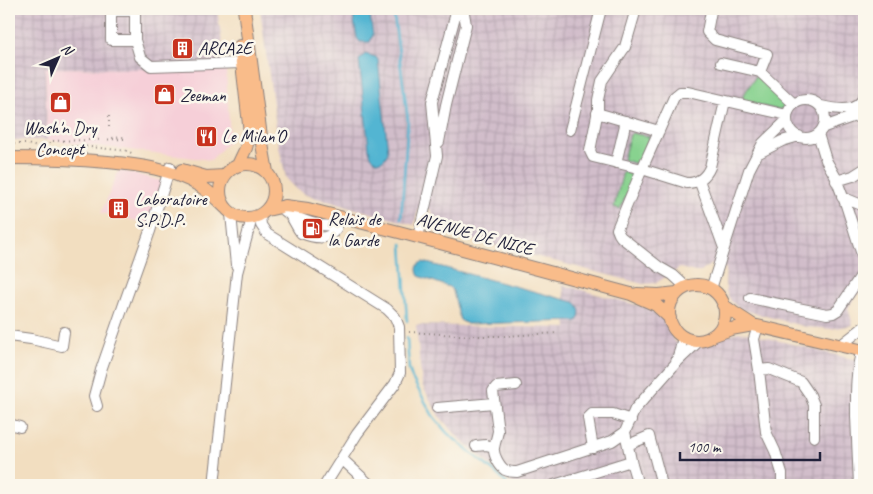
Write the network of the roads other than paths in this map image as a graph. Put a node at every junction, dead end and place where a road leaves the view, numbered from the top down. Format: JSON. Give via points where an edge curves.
{"nodes":[{"id":1,"x":236,"y":9,"type":"edge"},
{"id":2,"x":244,"y":9,"type":"edge"},
{"id":3,"x":457,"y":9,"type":"edge"},
{"id":4,"x":465,"y":9,"type":"edge"},
{"id":5,"x":601,"y":9,"type":"edge"},
{"id":6,"x":633,"y":9,"type":"edge"},
{"id":7,"x":711,"y":11,"type":"dead end"},
{"id":8,"x":135,"y":40,"type":"dead end"},
{"id":9,"x":242,"y":63,"type":"junction"},
{"id":10,"x":721,"y":63,"type":"dead end"},
{"id":11,"x":760,"y":72,"type":"junction"},
{"id":12,"x":864,"y":96,"type":"edge"},
{"id":13,"x":725,"y":101,"type":"junction"},
{"id":14,"x":794,"y":104,"type":"junction"},
{"id":15,"x":821,"y":106,"type":"junction"},
{"id":16,"x":864,"y":110,"type":"edge"},
{"id":17,"x":597,"y":113,"type":"junction"},
{"id":18,"x":787,"y":117,"type":"junction"},
{"id":19,"x":626,"y":121,"type":"junction"},
{"id":20,"x":570,"y":130,"type":"dead end"},
{"id":21,"x":821,"y":130,"type":"junction"},
{"id":22,"x":659,"y":131,"type":"junction"},
{"id":23,"x":802,"y":137,"type":"junction"},
{"id":24,"x":9,"y":151,"type":"edge"},
{"id":25,"x":756,"y":154,"type":"junction"},
{"id":26,"x":437,"y":156,"type":"junction"},
{"id":27,"x":9,"y":158,"type":"edge"},
{"id":28,"x":826,"y":160,"type":"junction"},
{"id":29,"x":616,"y":163,"type":"junction"},
{"id":30,"x":238,"y":165,"type":"junction"},
{"id":31,"x":169,"y":169,"type":"junction"},
{"id":32,"x":642,"y":169,"type":"junction"},
{"id":33,"x":864,"y":169,"type":"edge"},
{"id":34,"x":267,"y":172,"type":"junction"},
{"id":35,"x":224,"y":176,"type":"junction"},
{"id":36,"x":698,"y":180,"type":"junction"},
{"id":37,"x":836,"y":180,"type":"junction"},
{"id":38,"x":274,"y":186,"type":"junction"},
{"id":39,"x":842,"y":197,"type":"junction"},
{"id":40,"x":864,"y":206,"type":"edge"},
{"id":41,"x":308,"y":209,"type":"junction"},
{"id":42,"x":229,"y":211,"type":"junction"},
{"id":43,"x":264,"y":212,"type":"junction"},
{"id":44,"x":338,"y":220,"type":"junction"},
{"id":45,"x":418,"y":237,"type":"junction"},
{"id":46,"x":724,"y":248,"type":"junction"},
{"id":47,"x":237,"y":273,"type":"junction"},
{"id":48,"x":711,"y":289,"type":"junction"},
{"id":49,"x":682,"y":290,"type":"junction"},
{"id":50,"x":631,"y":294,"type":"junction"},
{"id":51,"x":750,"y":298,"type":"dead end"},
{"id":52,"x":723,"y":305,"type":"junction"},
{"id":53,"x":670,"y":318,"type":"junction"},
{"id":54,"x":756,"y":325,"type":"junction"},
{"id":55,"x":864,"y":327,"type":"edge"},
{"id":56,"x":64,"y":332,"type":"dead end"},
{"id":57,"x":9,"y":336,"type":"edge"},
{"id":58,"x":712,"y":336,"type":"junction"},
{"id":59,"x":682,"y":337,"type":"junction"},
{"id":60,"x":699,"y":341,"type":"junction"},
{"id":61,"x":841,"y":345,"type":"junction"},
{"id":62,"x":863,"y":351,"type":"edge"},
{"id":63,"x":676,"y":363,"type":"junction"},
{"id":64,"x":759,"y":370,"type":"junction"},
{"id":65,"x":516,"y":385,"type":"dead end"},
{"id":66,"x":494,"y":402,"type":"junction"},
{"id":67,"x":97,"y":406,"type":"dead end"},
{"id":68,"x":437,"y":408,"type":"dead end"},
{"id":69,"x":631,"y":420,"type":"junction"},
{"id":70,"x":9,"y":424,"type":"edge"},
{"id":71,"x":20,"y":427,"type":"dead end"},
{"id":72,"x":625,"y":432,"type":"junction"},
{"id":73,"x":814,"y":437,"type":"dead end"},
{"id":74,"x":628,"y":444,"type":"junction"},
{"id":75,"x":476,"y":446,"type":"dead end"},
{"id":76,"x":494,"y":447,"type":"junction"},
{"id":77,"x":593,"y":448,"type":"junction"},
{"id":78,"x":342,"y":459,"type":"junction"},
{"id":79,"x":631,"y":461,"type":"junction"},
{"id":80,"x":214,"y":485,"type":"edge"},
{"id":81,"x":325,"y":485,"type":"edge"},
{"id":82,"x":370,"y":485,"type":"edge"},
{"id":83,"x":554,"y":485,"type":"edge"},
{"id":84,"x":638,"y":485,"type":"edge"},
{"id":85,"x":662,"y":485,"type":"edge"},
{"id":86,"x":782,"y":485,"type":"edge"},
{"id":87,"x":859,"y":485,"type":"edge"}],
"edges":[{"from":1,"to":9,"type":"main road"},
{"from":2,"to":34,"type":"main road"},
{"from":3,"to":26,"type":"street","via":[[432,102]]},
{"from":4,"to":26,"type":"street","via":[[466,25]]},
{"from":5,"to":20,"type":"street"},
{"from":6,"to":17,"type":"street","via":[[626,47],[602,81]]},
{"from":7,"to":11,"type":"street","via":[[707,32],[715,40],[768,54]]},
{"from":8,"to":9,"type":"street","via":[[140,57],[151,66]]},
{"from":9,"to":30,"type":"main road","via":[[250,133]]},
{"from":10,"to":11,"type":"street"},
{"from":11,"to":14,"type":"street"},
{"from":12,"to":15,"type":"street","via":[[859,105],[848,109]]},
{"from":13,"to":18,"type":"street"},
{"from":13,"to":22,"type":"street","via":[[680,92],[674,97]]},
{"from":13,"to":36,"type":"street","via":[[710,167],[706,176]]},
{"from":14,"to":15,"type":"street","via":[[805,99]]},
{"from":14,"to":18,"type":"street"},
{"from":15,"to":21,"type":"street","via":[[826,122]]},
{"from":16,"to":21,"type":"street"},
{"from":17,"to":19,"type":"street"},
{"from":17,"to":29,"type":"street","via":[[590,153],[595,158]]},
{"from":18,"to":23,"type":"street","via":[[791,130]]},
{"from":18,"to":25,"type":"street"},
{"from":19,"to":22,"type":"street"},
{"from":19,"to":29,"type":"street"},
{"from":21,"to":23,"type":"street","via":[[812,137]]},
{"from":21,"to":28,"type":"street"},
{"from":22,"to":32,"type":"street"},
{"from":23,"to":25,"type":"street","via":[[782,141]]},
{"from":23,"to":28,"type":"street"},
{"from":24,"to":31,"type":"main road","via":[[107,156]]},
{"from":25,"to":46,"type":"street"},
{"from":26,"to":45,"type":"street"},
{"from":27,"to":31,"type":"main road","via":[[72,159]]},
{"from":28,"to":37,"type":"street"},
{"from":29,"to":32,"type":"street"},
{"from":30,"to":34,"type":"main road","via":[[253,164]]},
{"from":30,"to":35,"type":"main road"},
{"from":31,"to":35,"type":"main road","via":[[206,177]]},
{"from":31,"to":42,"type":"main road","via":[[213,195]]},
{"from":31,"to":67,"type":"street","via":[[94,396]]},
{"from":32,"to":36,"type":"street","via":[[688,183]]},
{"from":32,"to":49,"type":"street","via":[[618,231],[661,269],[673,275]]},
{"from":33,"to":37,"type":"street","via":[[854,176]]},
{"from":34,"to":38,"type":"main road"},
{"from":35,"to":42,"type":"main road","via":[[220,198]]},
{"from":36,"to":46,"type":"street"},
{"from":37,"to":39,"type":"street"},
{"from":38,"to":41,"type":"main road","name":"AVENUE DE NICE"},
{"from":38,"to":43,"type":"main road","via":[[272,203]]},
{"from":39,"to":40,"type":"street"},
{"from":39,"to":51,"type":"street","via":[[864,267],[838,310],[826,314]]},
{"from":41,"to":43,"type":"main road","name":"AVENUE DE NICE","via":[[285,206]]},
{"from":41,"to":44,"type":"main road","name":"AVENUE DE NICE"},
{"from":42,"to":43,"type":"main road","via":[[241,218]]},
{"from":42,"to":47,"type":"street"},
{"from":43,"to":44,"type":"street","via":[[285,210],[301,233],[320,238],[336,229]]},
{"from":43,"to":47,"type":"street"},
{"from":43,"to":78,"type":"street","via":[[261,225],[267,234],[387,309],[399,326],[400,373]]},
{"from":44,"to":45,"type":"main road","name":"AVENUE DE NICE"},
{"from":45,"to":50,"type":"main road","name":"AVENUE DE NICE"},
{"from":46,"to":48,"type":"street"},
{"from":47,"to":80,"type":"street"},
{"from":48,"to":49,"type":"main road","via":[[694,285]]},
{"from":48,"to":52,"type":"main road","via":[[719,295]]},
{"from":49,"to":50,"type":"main road","name":"AVENUE DE NICE","via":[[659,295]]},
{"from":49,"to":53,"type":"main road","via":[[670,305]]},
{"from":50,"to":53,"type":"main road","name":"AVENUE DE NICE","via":[[656,306]]},
{"from":52,"to":54,"type":"main road"},
{"from":52,"to":58,"type":"main road","via":[[723,322]]},
{"from":53,"to":59,"type":"main road"},
{"from":54,"to":58,"type":"main road"},
{"from":54,"to":61,"type":"main road"},
{"from":54,"to":64,"type":"street","via":[[754,339]]},
{"from":55,"to":61,"type":"street"},
{"from":56,"to":57,"type":"street","via":[[62,346]]},
{"from":58,"to":60,"type":"main road"},
{"from":59,"to":60,"type":"main road"},
{"from":59,"to":63,"type":"street"},
{"from":60,"to":63,"type":"street"},
{"from":61,"to":62,"type":"main road"},
{"from":62,"to":87,"type":"street","via":[[857,371],[856,396]]},
{"from":63,"to":69,"type":"street","via":[[635,409]]},
{"from":64,"to":73,"type":"street","via":[[769,369],[801,382],[814,405]]},
{"from":64,"to":86,"type":"street","via":[[766,432],[782,473]]},
{"from":65,"to":66,"type":"street","via":[[496,387]]},
{"from":66,"to":68,"type":"street"},
{"from":66,"to":76,"type":"street","via":[[498,431]]},
{"from":69,"to":72,"type":"street"},
{"from":69,"to":77,"type":"street","via":[[613,414],[592,414],[588,418]]},
{"from":70,"to":71,"type":"street"},
{"from":72,"to":74,"type":"street"},
{"from":72,"to":77,"type":"street"},
{"from":74,"to":79,"type":"street"},
{"from":74,"to":85,"type":"street","via":[[650,436]]},
{"from":75,"to":76,"type":"street"},
{"from":76,"to":77,"type":"street","via":[[501,467],[511,472]]},
{"from":78,"to":81,"type":"street"},
{"from":78,"to":82,"type":"street"},
{"from":79,"to":83,"type":"street"},
{"from":79,"to":84,"type":"street"}]}
